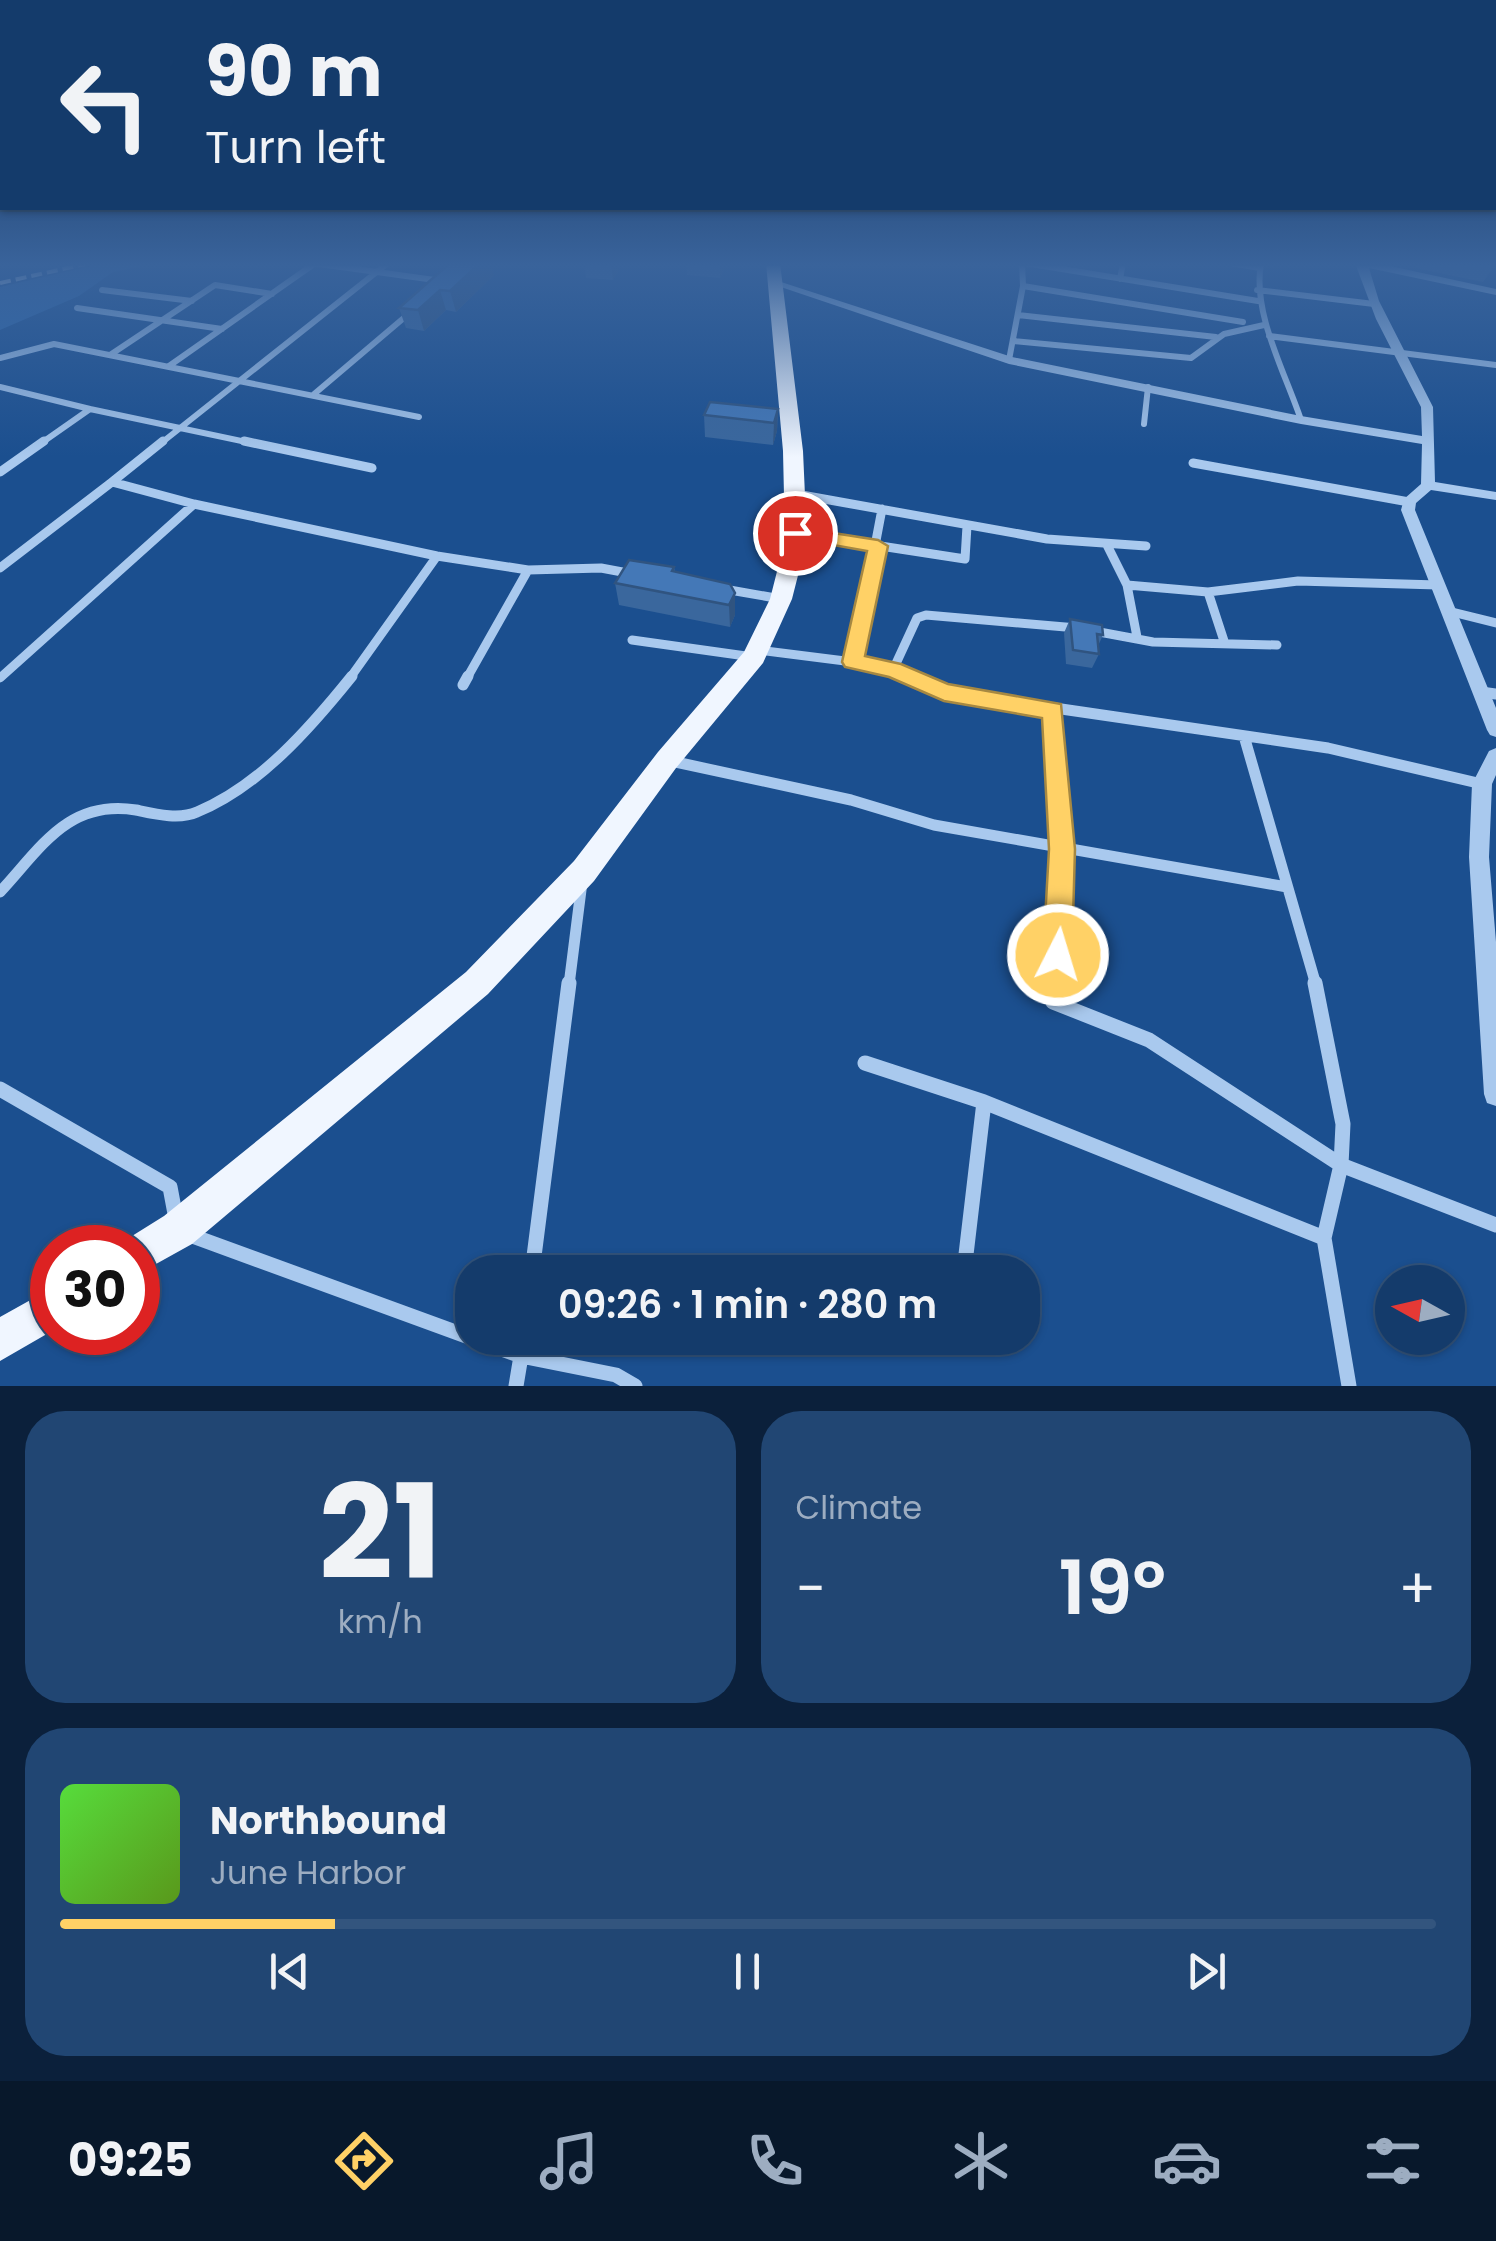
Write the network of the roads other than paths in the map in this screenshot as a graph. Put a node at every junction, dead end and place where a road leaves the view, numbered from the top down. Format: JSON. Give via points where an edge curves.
{"nodes":[{"id":1,"x":153,"y":328,"type":"edge"},
{"id":2,"x":216,"y":328,"type":"edge"},
{"id":3,"x":307,"y":328,"type":"edge"},
{"id":4,"x":392,"y":328,"type":"edge"},
{"id":5,"x":778,"y":328,"type":"edge"},
{"id":6,"x":921,"y":328,"type":"edge"},
{"id":7,"x":1016,"y":328,"type":"edge"},
{"id":8,"x":1132,"y":328,"type":"edge"},
{"id":9,"x":1235,"y":328,"type":"edge"},
{"id":10,"x":1265,"y":328,"type":"edge"},
{"id":11,"x":1388,"y":328,"type":"edge"},
{"id":12,"x":222,"y":329,"type":"joint"},
{"id":13,"x":1269,"y":336,"type":"junction"},
{"id":14,"x":1216,"y":337,"type":"junction"},
{"id":15,"x":1014,"y":341,"type":"junction"},
{"id":16,"x":1403,"y":353,"type":"junction"},
{"id":17,"x":109,"y":356,"type":"junction"},
{"id":18,"x":0,"y":358,"type":"edge"},
{"id":19,"x":1009,"y":360,"type":"junction"},
{"id":20,"x":1496,"y":365,"type":"edge"},
{"id":21,"x":169,"y":366,"type":"junction"},
{"id":22,"x":241,"y":380,"type":"junction"},
{"id":23,"x":0,"y":387,"type":"edge"},
{"id":24,"x":1148,"y":387,"type":"junction"},
{"id":25,"x":313,"y":395,"type":"junction"},
{"id":26,"x":90,"y":409,"type":"junction"},
{"id":27,"x":419,"y":416,"type":"dead end"},
{"id":28,"x":1300,"y":420,"type":"junction"},
{"id":29,"x":1144,"y":424,"type":"dead end"},
{"id":30,"x":184,"y":426,"type":"junction"},
{"id":31,"x":1426,"y":442,"type":"junction"},
{"id":32,"x":1193,"y":463,"type":"dead end"},
{"id":33,"x":372,"y":468,"type":"dead end"},
{"id":34,"x":0,"y":472,"type":"edge"},
{"id":35,"x":112,"y":482,"type":"junction"},
{"id":36,"x":1428,"y":485,"type":"junction"},
{"id":37,"x":794,"y":494,"type":"junction"},
{"id":38,"x":1496,"y":496,"type":"edge"},
{"id":39,"x":1409,"y":502,"type":"junction"},
{"id":40,"x":194,"y":504,"type":"junction"},
{"id":41,"x":882,"y":510,"type":"junction"},
{"id":42,"x":968,"y":526,"type":"junction"},
{"id":43,"x":795,"y":533,"type":"junction"},
{"id":44,"x":1107,"y":545,"type":"junction"},
{"id":45,"x":878,"y":546,"type":"junction"},
{"id":46,"x":1146,"y":546,"type":"dead end"},
{"id":47,"x":437,"y":556,"type":"junction"},
{"id":48,"x":0,"y":568,"type":"edge"},
{"id":49,"x":528,"y":570,"type":"junction"},
{"id":50,"x":638,"y":574,"type":"edge"},
{"id":51,"x":1438,"y":584,"type":"junction"},
{"id":52,"x":709,"y":586,"type":"edge"},
{"id":53,"x":1127,"y":586,"type":"junction"},
{"id":54,"x":1208,"y":592,"type":"junction"},
{"id":55,"x":781,"y":599,"type":"junction"},
{"id":56,"x":1448,"y":612,"type":"junction"},
{"id":57,"x":1496,"y":623,"type":"edge"},
{"id":58,"x":1137,"y":637,"type":"junction"},
{"id":59,"x":632,"y":640,"type":"dead end"},
{"id":60,"x":1225,"y":644,"type":"junction"},
{"id":61,"x":1276,"y":645,"type":"dead end"},
{"id":62,"x":756,"y":654,"type":"junction"},
{"id":63,"x":853,"y":662,"type":"junction"},
{"id":64,"x":893,"y":670,"type":"junction"},
{"id":65,"x":0,"y":678,"type":"edge"},
{"id":66,"x":463,"y":685,"type":"dead end"},
{"id":67,"x":1488,"y":693,"type":"edge"},
{"id":68,"x":1053,"y":710,"type":"junction"},
{"id":69,"x":1496,"y":730,"type":"edge"},
{"id":70,"x":1244,"y":736,"type":"junction"},
{"id":71,"x":1496,"y":756,"type":"edge"},
{"id":72,"x":667,"y":760,"type":"junction"},
{"id":73,"x":1482,"y":784,"type":"junction"},
{"id":74,"x":1062,"y":849,"type":"junction"},
{"id":75,"x":1488,"y":859,"type":"edge"},
{"id":76,"x":584,"y":871,"type":"junction"},
{"id":77,"x":1287,"y":887,"type":"junction"},
{"id":78,"x":0,"y":892,"type":"edge"},
{"id":79,"x":1493,"y":1013,"type":"edge"},
{"id":80,"x":866,"y":1063,"type":"dead end"},
{"id":81,"x":0,"y":1089,"type":"edge"},
{"id":82,"x":1496,"y":1094,"type":"edge"},
{"id":83,"x":984,"y":1102,"type":"junction"},
{"id":84,"x":1341,"y":1165,"type":"junction"},
{"id":85,"x":1496,"y":1225,"type":"edge"},
{"id":86,"x":178,"y":1230,"type":"junction"},
{"id":87,"x":1324,"y":1238,"type":"junction"},
{"id":88,"x":160,"y":1241,"type":"edge"},
{"id":89,"x":534,"y":1255,"type":"edge"},
{"id":90,"x":966,"y":1255,"type":"edge"},
{"id":91,"x":30,"y":1322,"type":"edge"},
{"id":92,"x":455,"y":1324,"type":"edge"},
{"id":93,"x":0,"y":1340,"type":"edge"},
{"id":94,"x":521,"y":1355,"type":"edge"},
{"id":95,"x":549,"y":1355,"type":"edge"},
{"id":96,"x":516,"y":1386,"type":"edge"},
{"id":97,"x":635,"y":1386,"type":"edge"},
{"id":98,"x":1349,"y":1386,"type":"edge"}],
"edges":[{"from":1,"to":17,"type":"street"},
{"from":2,"to":12,"type":"street"},
{"from":3,"to":22,"type":"street"},
{"from":4,"to":25,"type":"street"},
{"from":5,"to":37,"type":"main road"},
{"from":6,"to":19,"type":"street"},
{"from":7,"to":15,"type":"street"},
{"from":8,"to":14,"type":"street"},
{"from":9,"to":14,"type":"street"},
{"from":10,"to":13,"type":"street"},
{"from":11,"to":16,"type":"street"},
{"from":12,"to":21,"type":"street"},
{"from":13,"to":16,"type":"street"},
{"from":13,"to":28,"type":"street"},
{"from":14,"to":15,"type":"street","via":[[1192,358]]},
{"from":15,"to":19,"type":"street"},
{"from":16,"to":20,"type":"street"},
{"from":16,"to":31,"type":"street","via":[[1429,412]]},
{"from":17,"to":18,"type":"street","via":[[42,344]]},
{"from":17,"to":21,"type":"street"},
{"from":19,"to":24,"type":"street"},
{"from":21,"to":22,"type":"street"},
{"from":22,"to":25,"type":"street"},
{"from":22,"to":30,"type":"street"},
{"from":23,"to":26,"type":"street"},
{"from":24,"to":28,"type":"street"},
{"from":24,"to":29,"type":"street"},
{"from":25,"to":27,"type":"street"},
{"from":26,"to":30,"type":"street"},
{"from":26,"to":34,"type":"street"},
{"from":28,"to":31,"type":"street"},
{"from":30,"to":33,"type":"street"},
{"from":30,"to":35,"type":"street"},
{"from":31,"to":36,"type":"street"},
{"from":32,"to":39,"type":"street"},
{"from":35,"to":40,"type":"street"},
{"from":35,"to":48,"type":"street"},
{"from":36,"to":38,"type":"street"},
{"from":36,"to":39,"type":"street"},
{"from":37,"to":41,"type":"street"},
{"from":37,"to":43,"type":"main road"},
{"from":39,"to":51,"type":"street"},
{"from":40,"to":47,"type":"street"},
{"from":40,"to":65,"type":"street"},
{"from":41,"to":42,"type":"street"},
{"from":41,"to":45,"type":"street"},
{"from":42,"to":44,"type":"street"},
{"from":42,"to":45,"type":"street","via":[[965,559]]},
{"from":43,"to":45,"type":"street"},
{"from":43,"to":55,"type":"main road"},
{"from":44,"to":46,"type":"street"},
{"from":44,"to":53,"type":"street"},
{"from":45,"to":63,"type":"street"},
{"from":47,"to":49,"type":"street"},
{"from":47,"to":78,"type":"street","via":[[326,711],[291,748],[180,818],[100,806],[86,811]]},
{"from":49,"to":50,"type":"street"},
{"from":49,"to":66,"type":"street"},
{"from":51,"to":54,"type":"street","via":[[1298,581]]},
{"from":51,"to":56,"type":"street"},
{"from":52,"to":55,"type":"street"},
{"from":53,"to":54,"type":"street"},
{"from":53,"to":58,"type":"street"},
{"from":54,"to":60,"type":"street"},
{"from":55,"to":62,"type":"main road"},
{"from":56,"to":57,"type":"street"},
{"from":56,"to":67,"type":"street"},
{"from":58,"to":60,"type":"street"},
{"from":58,"to":64,"type":"street","via":[[926,615],[918,618]]},
{"from":59,"to":62,"type":"street"},
{"from":60,"to":61,"type":"street"},
{"from":62,"to":63,"type":"street"},
{"from":62,"to":72,"type":"main road"},
{"from":63,"to":64,"type":"street"},
{"from":64,"to":68,"type":"street","via":[[944,692]]},
{"from":67,"to":69,"type":"street"},
{"from":68,"to":70,"type":"street"},
{"from":68,"to":74,"type":"street"},
{"from":70,"to":73,"type":"street"},
{"from":70,"to":77,"type":"street"},
{"from":71,"to":73,"type":"street"},
{"from":72,"to":74,"type":"street"},
{"from":72,"to":76,"type":"main road"},
{"from":73,"to":75,"type":"street"},
{"from":74,"to":77,"type":"street"},
{"from":74,"to":84,"type":"street","via":[[1054,1002],[1150,1040]]},
{"from":75,"to":79,"type":"street"},
{"from":76,"to":86,"type":"main road","via":[[478,983]]},
{"from":76,"to":89,"type":"street"},
{"from":77,"to":84,"type":"street","via":[[1338,1082]]},
{"from":79,"to":82,"type":"street"},
{"from":80,"to":83,"type":"street"},
{"from":81,"to":86,"type":"street","via":[[170,1187]]},
{"from":83,"to":87,"type":"street"},
{"from":83,"to":90,"type":"street"},
{"from":84,"to":85,"type":"street"},
{"from":84,"to":87,"type":"street"},
{"from":86,"to":88,"type":"main road"},
{"from":86,"to":92,"type":"street"},
{"from":87,"to":98,"type":"street"},
{"from":91,"to":93,"type":"main road"},
{"from":94,"to":96,"type":"street"},
{"from":95,"to":97,"type":"street"}]}
